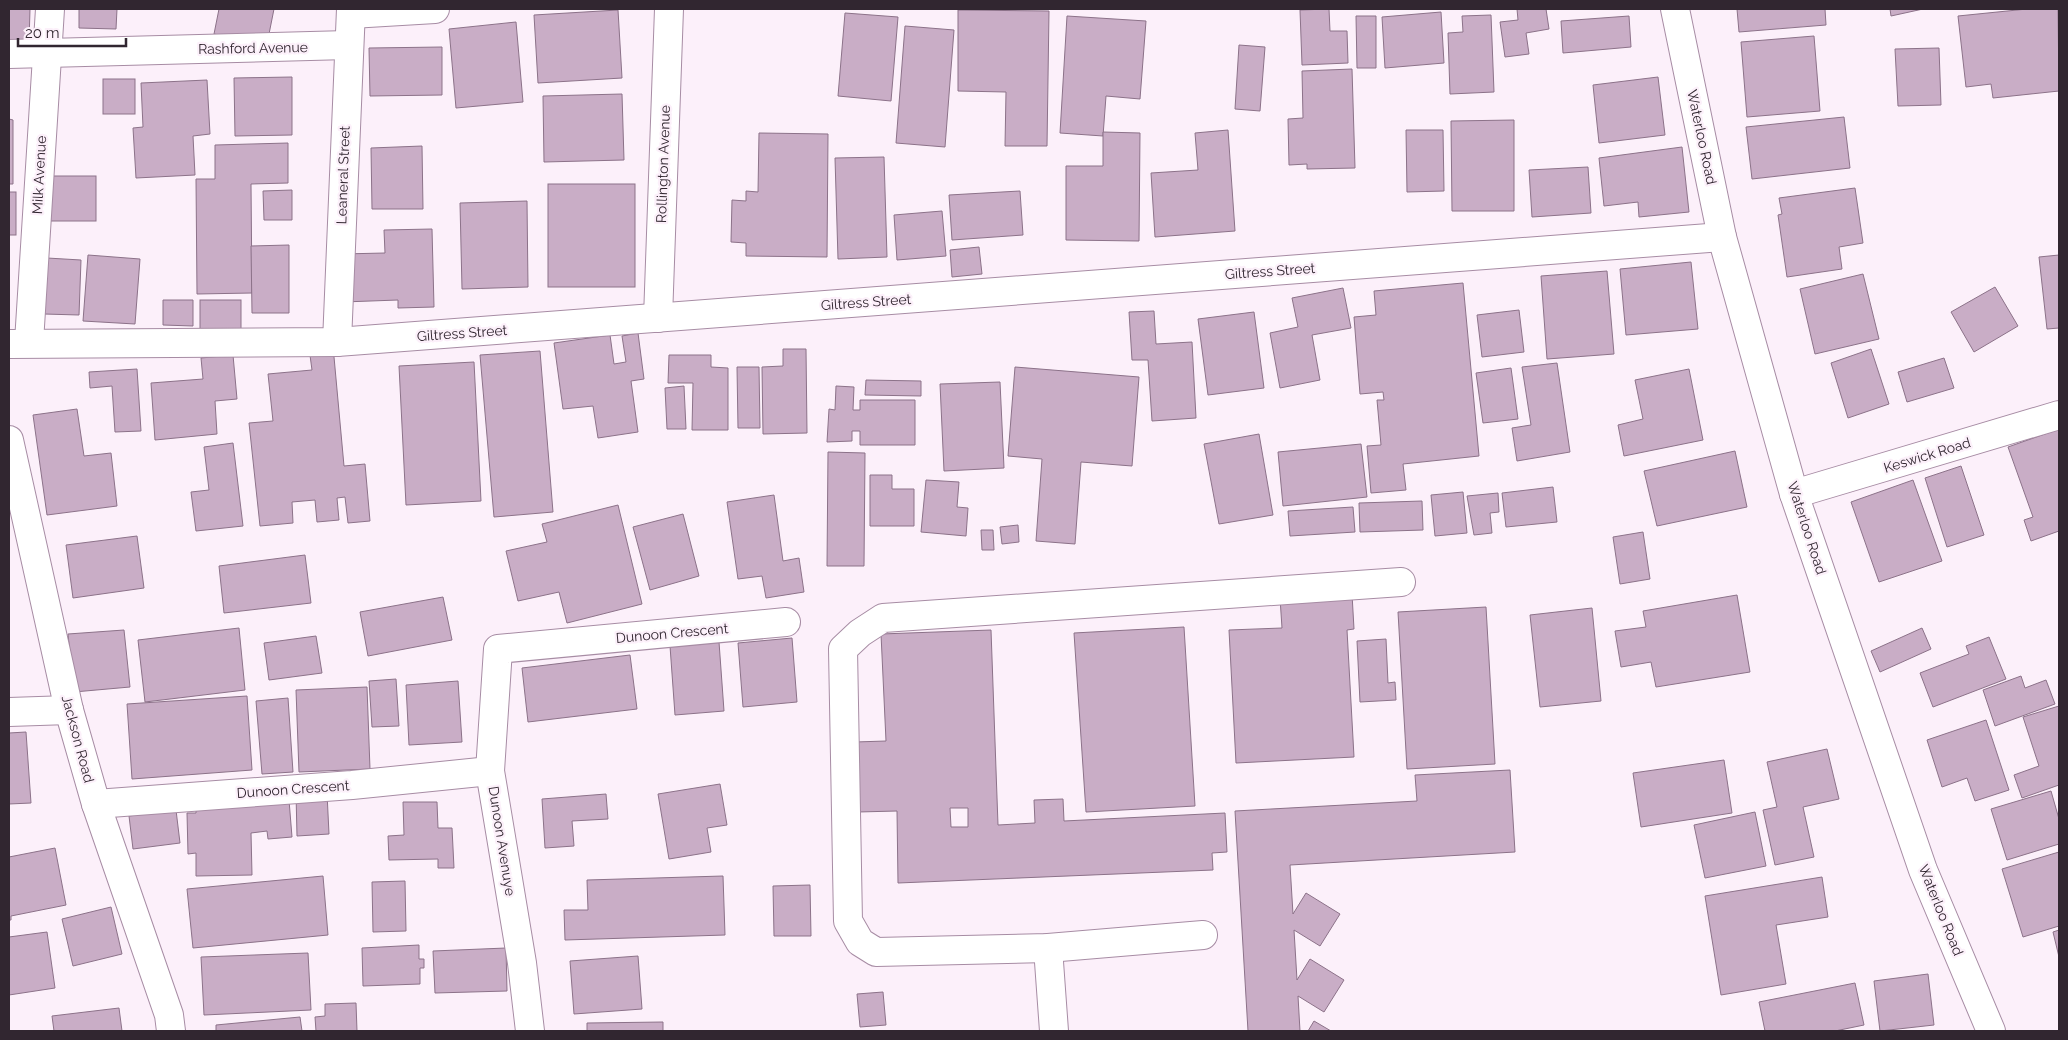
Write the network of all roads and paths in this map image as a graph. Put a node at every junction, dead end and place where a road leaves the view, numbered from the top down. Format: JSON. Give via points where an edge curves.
{"nodes":[{"id":1,"x":50,"y":9,"type":"edge"},
{"id":2,"x":435,"y":9,"type":"edge"},
{"id":3,"x":669,"y":9,"type":"edge"},
{"id":4,"x":1675,"y":9,"type":"edge"},
{"id":5,"x":351,"y":11,"type":"edge"},
{"id":6,"x":348,"y":46,"type":"junction"},
{"id":7,"x":47,"y":53,"type":"junction"},
{"id":8,"x":9,"y":54,"type":"edge"},
{"id":9,"x":1722,"y":237,"type":"junction"},
{"id":10,"x":658,"y":318,"type":"junction"},
{"id":11,"x":337,"y":342,"type":"junction"},
{"id":12,"x":19,"y":343,"type":"edge"},
{"id":13,"x":2059,"y":415,"type":"edge"},
{"id":14,"x":9,"y":440,"type":"edge"},
{"id":15,"x":1794,"y":494,"type":"junction"},
{"id":16,"x":1401,"y":582,"type":"dead end"},
{"id":17,"x":786,"y":622,"type":"dead end"},
{"id":18,"x":498,"y":649,"type":"joint"},
{"id":19,"x":70,"y":710,"type":"junction"},
{"id":20,"x":9,"y":712,"type":"edge"},
{"id":21,"x":490,"y":771,"type":"junction"},
{"id":22,"x":96,"y":804,"type":"junction"},
{"id":23,"x":1203,"y":935,"type":"dead end"},
{"id":24,"x":1048,"y":948,"type":"junction"},
{"id":25,"x":171,"y":1031,"type":"edge"},
{"id":26,"x":530,"y":1031,"type":"edge"},
{"id":27,"x":1054,"y":1031,"type":"edge"},
{"id":28,"x":1991,"y":1031,"type":"edge"}],
"edges":[{"from":1,"to":7,"type":"street","name":"Milk Avenue"},
{"from":2,"to":5,"type":"street"},
{"from":3,"to":10,"type":"street","name":"Rollington Avenue"},
{"from":4,"to":9,"type":"street","name":"Waterloo Road"},
{"from":5,"to":6,"type":"street","name":"Leaneral Street"},
{"from":6,"to":7,"type":"street","name":"Rashford Avenue"},
{"from":6,"to":11,"type":"street","name":"Leaneral Street"},
{"from":7,"to":8,"type":"street","name":"Rashford Avenue"},
{"from":7,"to":12,"type":"street","name":"Milk Avenue"},
{"from":9,"to":10,"type":"street","name":"Giltress Street"},
{"from":9,"to":15,"type":"street","name":"Waterloo Road"},
{"from":10,"to":11,"type":"street","name":"Giltress Street"},
{"from":11,"to":12,"type":"street","name":"Giltress Street"},
{"from":13,"to":15,"type":"street","name":"Keswick Road"},
{"from":14,"to":19,"type":"street","name":"Jackson Road"},
{"from":15,"to":28,"type":"street","name":"Waterloo Road","via":[[1923,870]]},
{"from":16,"to":24,"type":"street","via":[[883,618],[860,632],[843,649],[848,921],[860,942],[876,952]]},
{"from":17,"to":18,"type":"street","name":"Dunoon Crescent"},
{"from":18,"to":21,"type":"street","name":"Dunoon Avenuye"},
{"from":19,"to":20,"type":"street"},
{"from":19,"to":22,"type":"street","name":"Jackson Road"},
{"from":21,"to":22,"type":"street","name":"Dunoon Crescent"},
{"from":21,"to":26,"type":"street","name":"Dunoon Avenuye"},
{"from":22,"to":25,"type":"street","name":"Jackson Road","via":[[169,1015]]},
{"from":23,"to":24,"type":"street"},
{"from":24,"to":27,"type":"street"}]}
